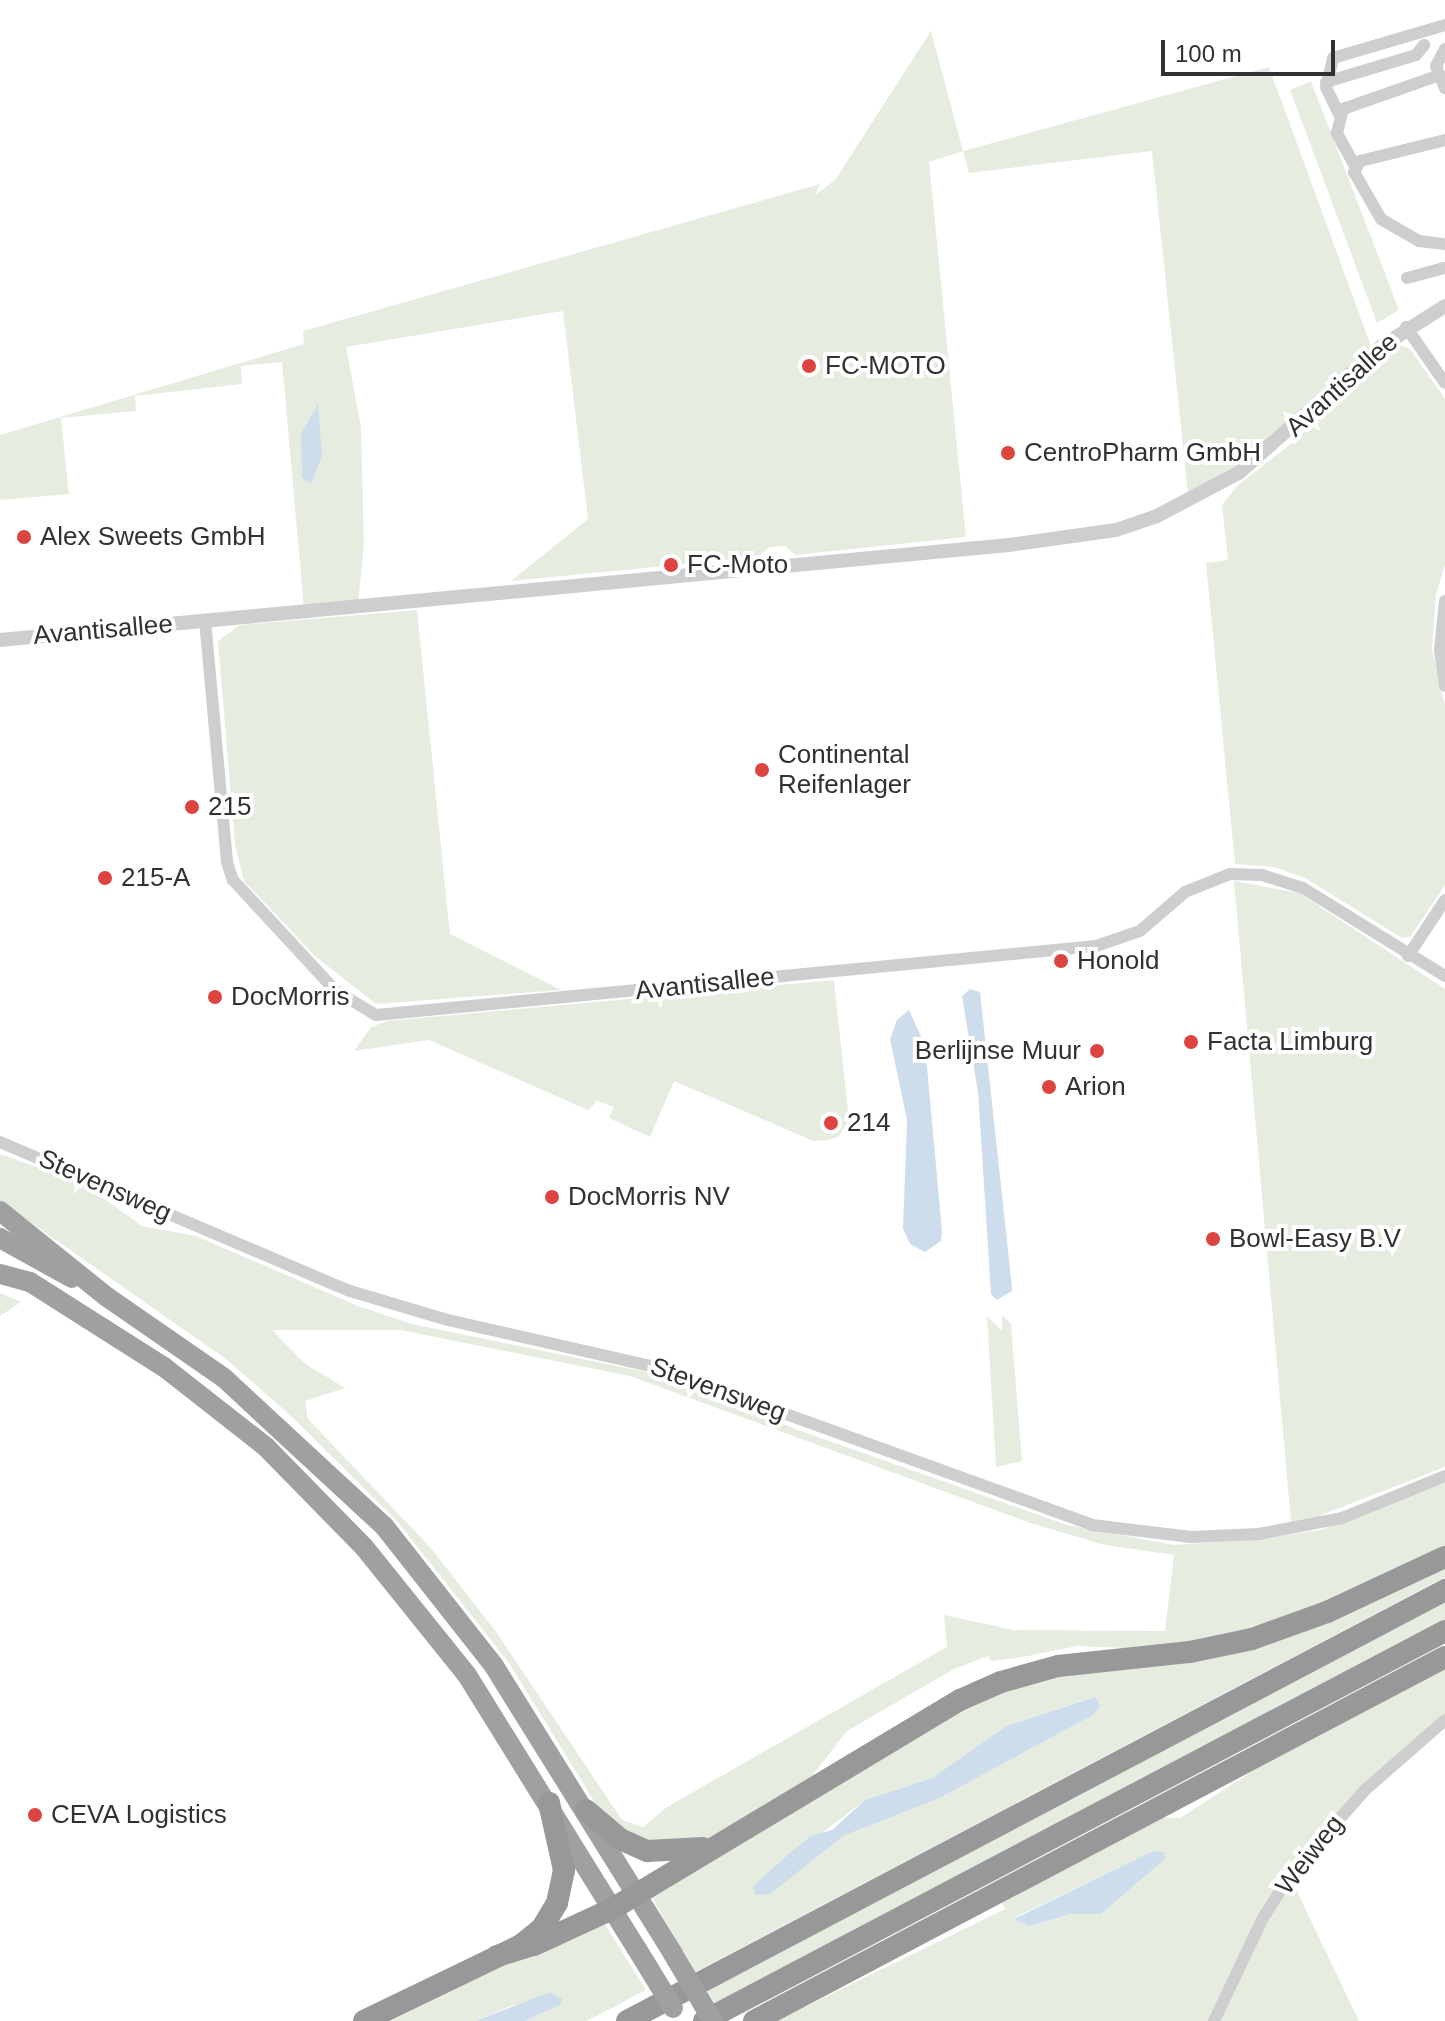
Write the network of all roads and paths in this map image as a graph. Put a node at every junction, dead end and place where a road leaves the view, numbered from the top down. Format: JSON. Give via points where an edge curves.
{"nodes":[{"id":1,"x":1445,"y":25,"type":"edge"},
{"id":2,"x":1422,"y":39,"type":"junction"},
{"id":3,"x":1443,"y":52,"type":"edge"},
{"id":4,"x":1437,"y":76,"type":"junction"},
{"id":5,"x":1326,"y":82,"type":"junction"},
{"id":6,"x":1445,"y":88,"type":"edge"},
{"id":7,"x":1339,"y":114,"type":"junction"},
{"id":8,"x":1445,"y":140,"type":"edge"},
{"id":9,"x":1355,"y":166,"type":"junction"},
{"id":10,"x":1445,"y":244,"type":"edge"},
{"id":11,"x":1445,"y":268,"type":"edge"},
{"id":12,"x":1407,"y":278,"type":"dead end"},
{"id":13,"x":1445,"y":306,"type":"edge"},
{"id":14,"x":1406,"y":327,"type":"junction"},
{"id":15,"x":1445,"y":383,"type":"edge"},
{"id":16,"x":1445,"y":601,"type":"edge"},
{"id":17,"x":205,"y":620,"type":"junction"},
{"id":18,"x":0,"y":640,"type":"edge"},
{"id":19,"x":1445,"y":686,"type":"edge"},
{"id":20,"x":1445,"y":900,"type":"edge"},
{"id":21,"x":1408,"y":956,"type":"junction"},
{"id":22,"x":1445,"y":976,"type":"edge"},
{"id":23,"x":0,"y":1142,"type":"edge"},
{"id":24,"x":0,"y":1211,"type":"edge"},
{"id":25,"x":0,"y":1238,"type":"edge"},
{"id":26,"x":0,"y":1266,"type":"edge"},
{"id":27,"x":0,"y":1274,"type":"edge"},
{"id":28,"x":30,"y":1282,"type":"junction"},
{"id":29,"x":107,"y":1297,"type":"junction"},
{"id":30,"x":1445,"y":1476,"type":"edge"},
{"id":31,"x":1445,"y":1557,"type":"edge"},
{"id":32,"x":1445,"y":1590,"type":"edge"},
{"id":33,"x":1445,"y":1631,"type":"edge"},
{"id":34,"x":1445,"y":1657,"type":"edge"},
{"id":35,"x":1445,"y":1720,"type":"edge"},
{"id":36,"x":549,"y":1803,"type":"junction"},
{"id":37,"x":586,"y":1810,"type":"junction"},
{"id":38,"x":716,"y":1846,"type":"junction"},
{"id":39,"x":637,"y":1894,"type":"junction"},
{"id":40,"x":612,"y":1909,"type":"junction"},
{"id":41,"x":497,"y":1956,"type":"junction"},
{"id":42,"x":364,"y":2021,"type":"edge"},
{"id":43,"x":627,"y":2021,"type":"edge"},
{"id":44,"x":680,"y":2021,"type":"edge"},
{"id":45,"x":704,"y":2021,"type":"edge"},
{"id":46,"x":713,"y":2021,"type":"edge"},
{"id":47,"x":754,"y":2021,"type":"edge"},
{"id":48,"x":1214,"y":2021,"type":"edge"}],
"edges":[{"from":1,"to":2,"type":"street"},
{"from":2,"to":3,"type":"street"},
{"from":2,"to":5,"type":"street","via":[[1416,55]]},
{"from":2,"to":5,"type":"street","via":[[1333,58]]},
{"from":3,"to":4,"type":"street"},
{"from":4,"to":6,"type":"street"},
{"from":4,"to":7,"type":"street","via":[[1355,101]]},
{"from":5,"to":7,"type":"street"},
{"from":7,"to":9,"type":"street","via":[[1337,133]]},
{"from":8,"to":9,"type":"street"},
{"from":9,"to":10,"type":"street","via":[[1363,194],[1381,219],[1419,241]]},
{"from":11,"to":12,"type":"street"},
{"from":13,"to":14,"type":"street","name":"Avantisallee"},
{"from":14,"to":15,"type":"street"},
{"from":14,"to":17,"type":"street","name":"Avantisallee","via":[[1240,472],[1157,516],[1116,530],[1023,544]]},
{"from":16,"to":19,"type":"street","via":[[1440,650]]},
{"from":17,"to":18,"type":"street","name":"Avantisallee"},
{"from":17,"to":21,"type":"street","name":"Avantisallee","via":[[227,862],[233,880],[335,990],[376,1015],[1096,946],[1140,931],[1185,892],[1230,874],[1262,875],[1303,888]]},
{"from":20,"to":21,"type":"street"},
{"from":21,"to":22,"type":"street","name":"Avantisallee"},
{"from":23,"to":30,"type":"street","name":"Stevensweg","via":[[350,1291],[448,1320],[659,1368],[1092,1525],[1169,1536],[1259,1534],[1342,1518]]},
{"from":24,"to":29,"type":"highway"},
{"from":25,"to":29,"type":"highway"},
{"from":26,"to":28,"type":"highway"},
{"from":27,"to":28,"type":"highway"},
{"from":28,"to":36,"type":"highway","via":[[164,1367],[276,1458],[364,1547],[467,1675]]},
{"from":29,"to":37,"type":"highway","via":[[224,1378],[384,1526],[494,1666]]},
{"from":31,"to":38,"type":"highway","via":[[1327,1612],[1252,1639],[1190,1652],[1058,1666],[1001,1682],[960,1700]]},
{"from":32,"to":43,"type":"highway"},
{"from":33,"to":45,"type":"highway"},
{"from":34,"to":47,"type":"highway"},
{"from":35,"to":48,"type":"street","name":"Weiweg","via":[[1365,1790],[1291,1874],[1235,1971]]},
{"from":36,"to":40,"type":"highway"},
{"from":36,"to":41,"type":"highway","via":[[563,1860],[561,1894],[530,1940]]},
{"from":37,"to":38,"type":"highway","via":[[620,1839],[647,1851]]},
{"from":37,"to":39,"type":"highway"},
{"from":38,"to":39,"type":"highway"},
{"from":39,"to":40,"type":"highway"},
{"from":39,"to":46,"type":"highway","bridge":true},
{"from":40,"to":41,"type":"highway"},
{"from":40,"to":44,"type":"highway","bridge":true},
{"from":41,"to":42,"type":"highway"}]}
